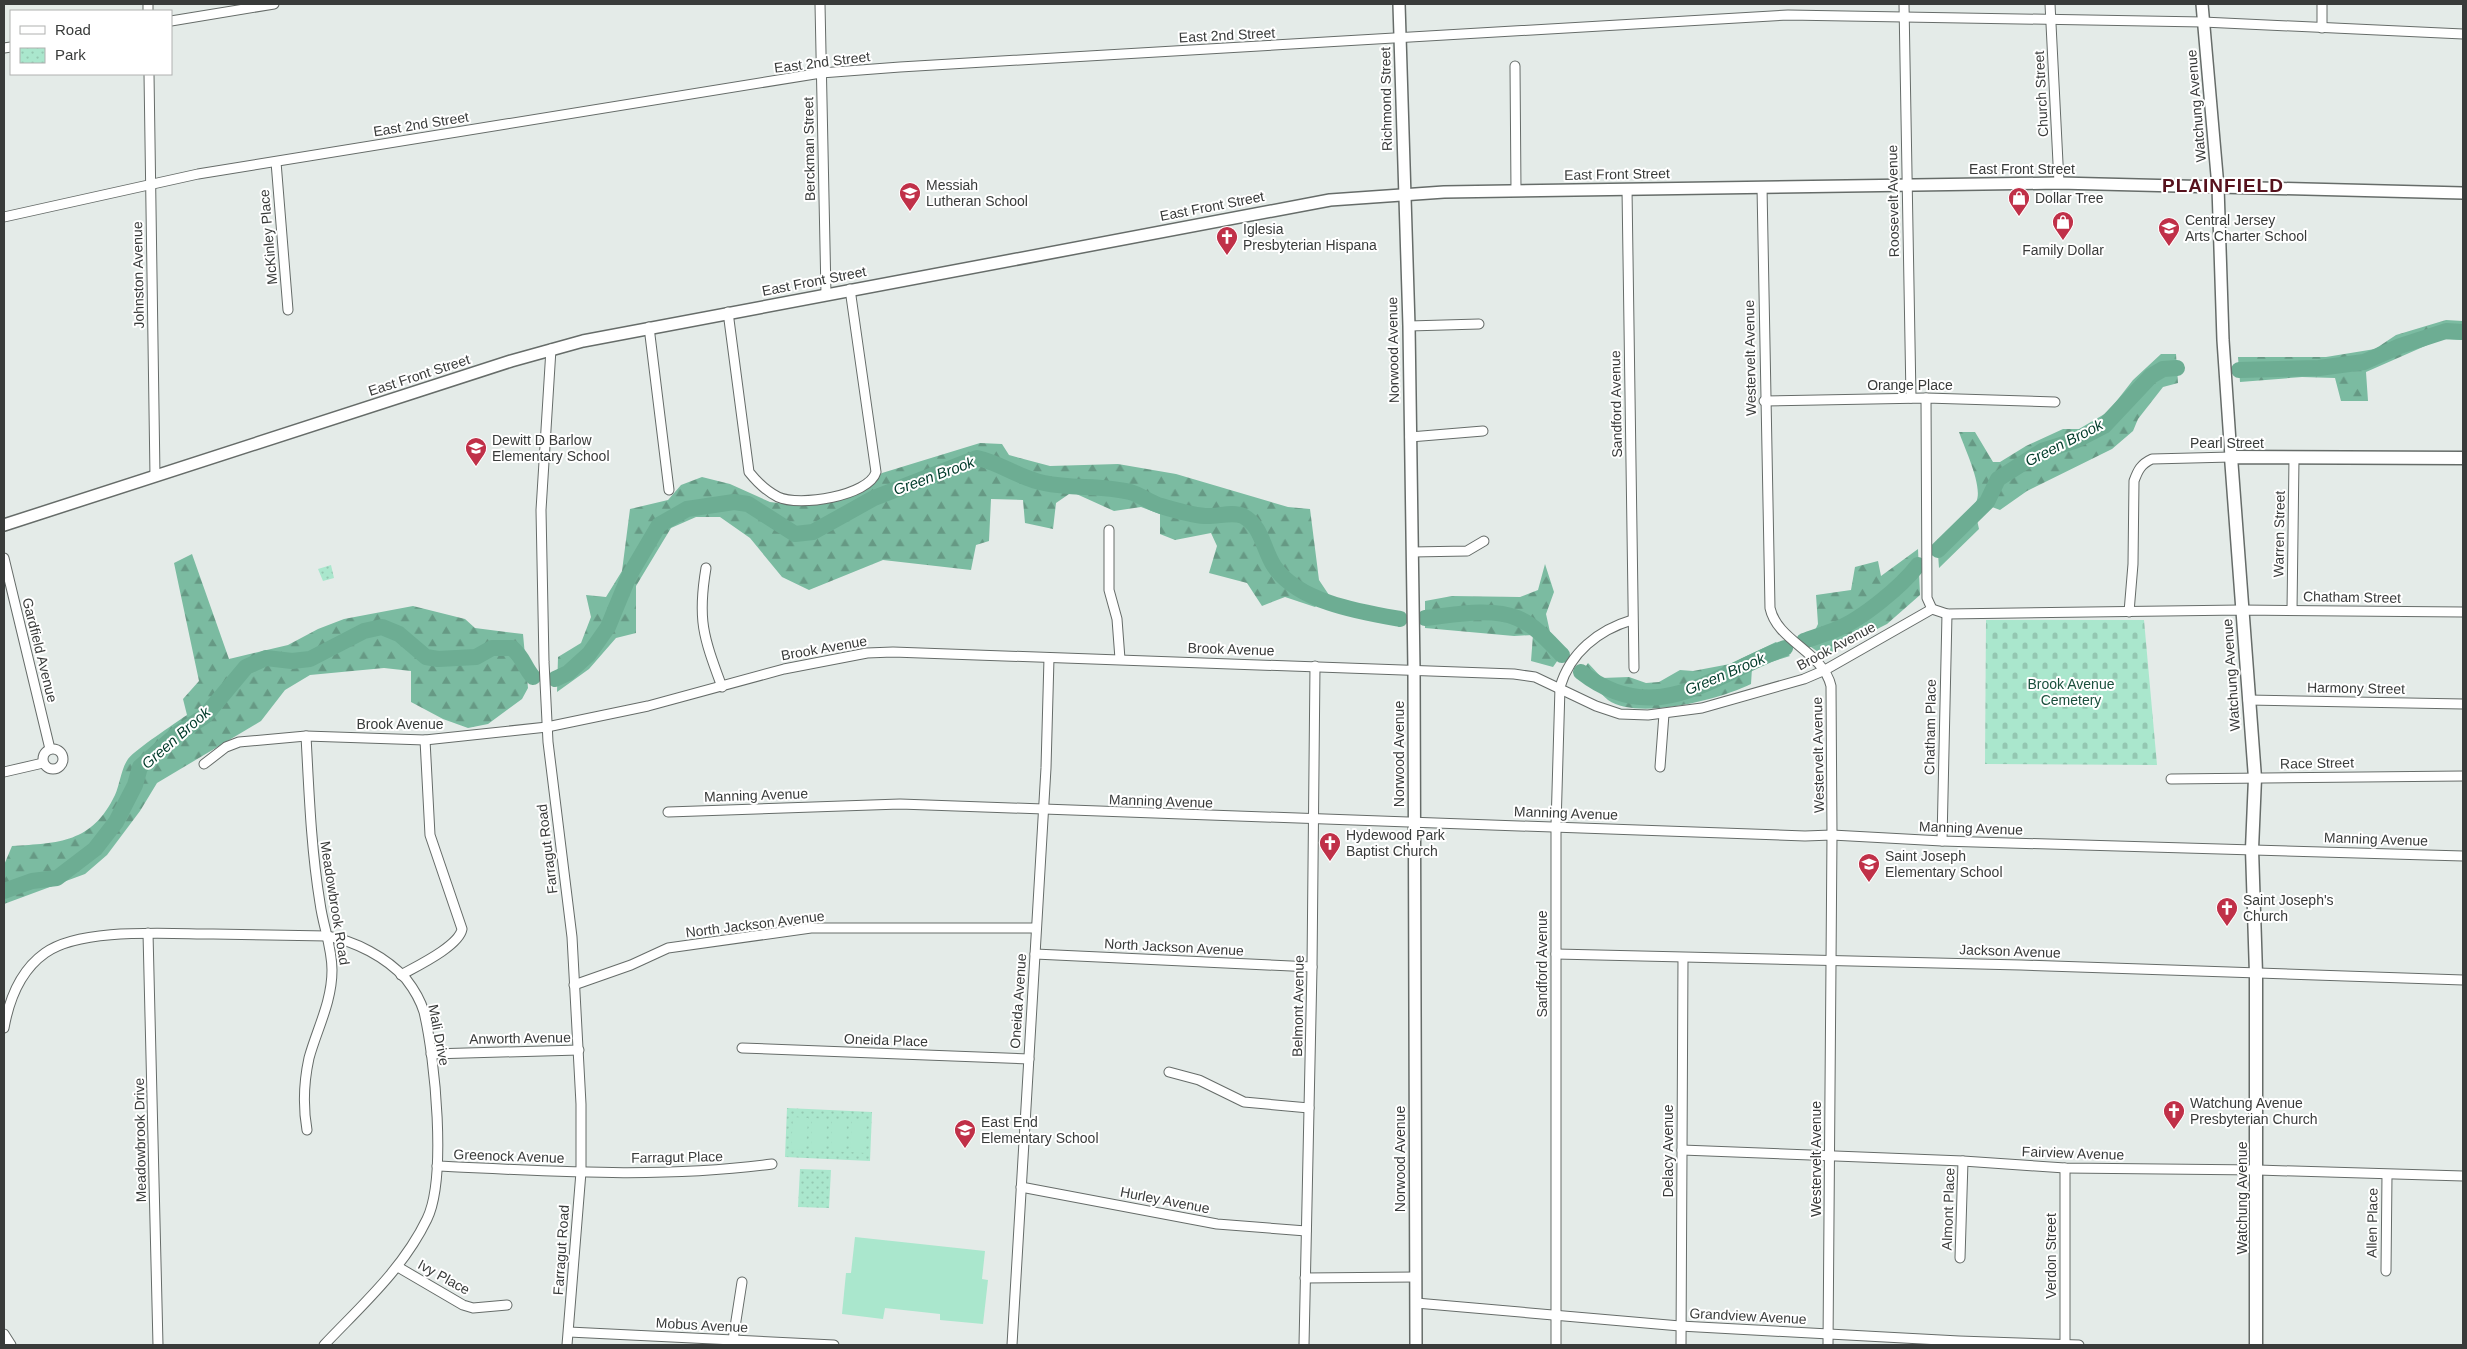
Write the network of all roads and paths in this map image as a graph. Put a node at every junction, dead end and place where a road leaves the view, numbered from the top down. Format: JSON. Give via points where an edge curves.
{"nodes":[{"id":1,"x":274,"y":4,"type":"edge"},
{"id":2,"x":820,"y":4,"type":"edge"},
{"id":3,"x":1399,"y":4,"type":"edge"},
{"id":4,"x":1904,"y":4,"type":"edge"},
{"id":5,"x":2050,"y":4,"type":"edge"},
{"id":6,"x":2202,"y":4,"type":"edge"},
{"id":7,"x":2322,"y":4,"type":"edge"},
{"id":8,"x":1904,"y":16,"type":"junction"},
{"id":9,"x":2051,"y":19,"type":"junction"},
{"id":10,"x":172,"y":21,"type":"edge"},
{"id":11,"x":2203,"y":22,"type":"junction"},
{"id":12,"x":2322,"y":28,"type":"junction"},
{"id":13,"x":2463,"y":34,"type":"edge"},
{"id":14,"x":1400,"y":38,"type":"junction"},
{"id":15,"x":1515,"y":66,"type":"dead end"},
{"id":16,"x":821,"y":73,"type":"junction"},
{"id":17,"x":149,"y":75,"type":"edge"},
{"id":18,"x":276,"y":162,"type":"junction"},
{"id":19,"x":2059,"y":183,"type":"junction"},
{"id":20,"x":151,"y":184,"type":"junction"},
{"id":21,"x":1906,"y":185,"type":"junction"},
{"id":22,"x":1762,"y":187,"type":"junction"},
{"id":23,"x":2218,"y":187,"type":"junction"},
{"id":24,"x":1627,"y":189,"type":"junction"},
{"id":25,"x":1516,"y":191,"type":"junction"},
{"id":26,"x":1403,"y":193,"type":"junction"},
{"id":27,"x":2463,"y":193,"type":"edge"},
{"id":28,"x":4,"y":217,"type":"edge"},
{"id":29,"x":850,"y":289,"type":"junction"},
{"id":30,"x":826,"y":294,"type":"junction"},
{"id":31,"x":288,"y":310,"type":"dead end"},
{"id":32,"x":728,"y":312,"type":"junction"},
{"id":33,"x":1479,"y":324,"type":"dead end"},
{"id":34,"x":1408,"y":326,"type":"junction"},
{"id":35,"x":649,"y":327,"type":"junction"},
{"id":36,"x":551,"y":349,"type":"junction"},
{"id":37,"x":1912,"y":398,"type":"junction"},
{"id":38,"x":1926,"y":398,"type":"junction"},
{"id":39,"x":1764,"y":400,"type":"junction"},
{"id":40,"x":2055,"y":402,"type":"dead end"},
{"id":41,"x":1483,"y":431,"type":"dead end"},
{"id":42,"x":1410,"y":436,"type":"junction"},
{"id":43,"x":2231,"y":457,"type":"junction"},
{"id":44,"x":2294,"y":458,"type":"junction"},
{"id":45,"x":2463,"y":458,"type":"edge"},
{"id":46,"x":155,"y":476,"type":"junction"},
{"id":47,"x":669,"y":490,"type":"dead end"},
{"id":48,"x":4,"y":525,"type":"edge"},
{"id":49,"x":1109,"y":530,"type":"dead end"},
{"id":50,"x":1484,"y":541,"type":"dead end"},
{"id":51,"x":1412,"y":552,"type":"junction"},
{"id":52,"x":4,"y":558,"type":"edge"},
{"id":53,"x":706,"y":568,"type":"dead end"},
{"id":54,"x":1932,"y":608,"type":"junction"},
{"id":55,"x":2241,"y":610,"type":"junction"},
{"id":56,"x":2292,"y":610,"type":"junction"},
{"id":57,"x":2128,"y":612,"type":"junction"},
{"id":58,"x":2463,"y":612,"type":"edge"},
{"id":59,"x":1948,"y":614,"type":"junction"},
{"id":60,"x":1632,"y":620,"type":"junction"},
{"id":61,"x":1049,"y":658,"type":"junction"},
{"id":62,"x":1120,"y":658,"type":"junction"},
{"id":63,"x":1315,"y":666,"type":"junction"},
{"id":64,"x":1634,"y":668,"type":"dead end"},
{"id":65,"x":1414,"y":670,"type":"junction"},
{"id":66,"x":1825,"y":670,"type":"junction"},
{"id":67,"x":722,"y":687,"type":"junction"},
{"id":68,"x":1560,"y":687,"type":"junction"},
{"id":69,"x":2248,"y":700,"type":"junction"},
{"id":70,"x":2463,"y":704,"type":"edge"},
{"id":71,"x":1664,"y":714,"type":"junction"},
{"id":72,"x":546,"y":726,"type":"junction"},
{"id":73,"x":306,"y":736,"type":"junction"},
{"id":74,"x":426,"y":740,"type":"junction"},
{"id":75,"x":50,"y":749,"type":"junction"},
{"id":76,"x":43,"y":763,"type":"junction"},
{"id":77,"x":204,"y":764,"type":"dead end"},
{"id":78,"x":1660,"y":767,"type":"dead end"},
{"id":79,"x":4,"y":772,"type":"edge"},
{"id":80,"x":2463,"y":776,"type":"edge"},
{"id":81,"x":2171,"y":778,"type":"dead end"},
{"id":82,"x":2255,"y":778,"type":"junction"},
{"id":83,"x":1042,"y":811,"type":"junction"},
{"id":84,"x":668,"y":812,"type":"dead end"},
{"id":85,"x":1313,"y":819,"type":"junction"},
{"id":86,"x":1414,"y":822,"type":"junction"},
{"id":87,"x":1556,"y":826,"type":"junction"},
{"id":88,"x":1832,"y":835,"type":"junction"},
{"id":89,"x":1942,"y":841,"type":"junction"},
{"id":90,"x":2252,"y":849,"type":"junction"},
{"id":91,"x":2463,"y":856,"type":"edge"},
{"id":92,"x":1036,"y":928,"type":"junction"},
{"id":93,"x":148,"y":934,"type":"junction"},
{"id":94,"x":327,"y":936,"type":"junction"},
{"id":95,"x":1035,"y":954,"type":"junction"},
{"id":96,"x":1556,"y":954,"type":"junction"},
{"id":97,"x":1683,"y":958,"type":"junction"},
{"id":98,"x":1831,"y":961,"type":"junction"},
{"id":99,"x":1312,"y":967,"type":"junction"},
{"id":100,"x":2256,"y":974,"type":"junction"},
{"id":101,"x":401,"y":975,"type":"junction"},
{"id":102,"x":2463,"y":980,"type":"edge"},
{"id":103,"x":574,"y":985,"type":"junction"},
{"id":104,"x":8,"y":1001,"type":"edge"},
{"id":105,"x":4,"y":1028,"type":"edge"},
{"id":106,"x":742,"y":1048,"type":"dead end"},
{"id":107,"x":579,"y":1050,"type":"junction"},
{"id":108,"x":431,"y":1054,"type":"junction"},
{"id":109,"x":1029,"y":1059,"type":"junction"},
{"id":110,"x":1169,"y":1072,"type":"dead end"},
{"id":111,"x":1309,"y":1108,"type":"junction"},
{"id":112,"x":307,"y":1130,"type":"dead end"},
{"id":113,"x":1682,"y":1150,"type":"junction"},
{"id":114,"x":1830,"y":1156,"type":"junction"},
{"id":115,"x":1963,"y":1161,"type":"junction"},
{"id":116,"x":772,"y":1164,"type":"dead end"},
{"id":117,"x":437,"y":1166,"type":"junction"},
{"id":118,"x":2065,"y":1168,"type":"junction"},
{"id":119,"x":2258,"y":1170,"type":"junction"},
{"id":120,"x":581,"y":1172,"type":"junction"},
{"id":121,"x":2387,"y":1175,"type":"junction"},
{"id":122,"x":2463,"y":1176,"type":"edge"},
{"id":123,"x":1021,"y":1187,"type":"junction"},
{"id":124,"x":1306,"y":1231,"type":"junction"},
{"id":125,"x":1960,"y":1258,"type":"dead end"},
{"id":126,"x":398,"y":1267,"type":"junction"},
{"id":127,"x":2386,"y":1271,"type":"dead end"},
{"id":128,"x":1415,"y":1277,"type":"junction"},
{"id":129,"x":1305,"y":1278,"type":"junction"},
{"id":130,"x":742,"y":1282,"type":"dead end"},
{"id":131,"x":1416,"y":1304,"type":"junction"},
{"id":132,"x":507,"y":1305,"type":"dead end"},
{"id":133,"x":1556,"y":1315,"type":"junction"},
{"id":134,"x":1680,"y":1326,"type":"junction"},
{"id":135,"x":569,"y":1332,"type":"junction"},
{"id":136,"x":4,"y":1334,"type":"edge"},
{"id":137,"x":1828,"y":1334,"type":"junction"},
{"id":138,"x":733,"y":1340,"type":"junction"},
{"id":139,"x":807,"y":1344,"type":"edge"},
{"id":140,"x":11,"y":1345,"type":"edge"},
{"id":141,"x":158,"y":1345,"type":"edge"},
{"id":142,"x":324,"y":1345,"type":"edge"},
{"id":143,"x":567,"y":1345,"type":"edge"},
{"id":144,"x":834,"y":1345,"type":"edge"},
{"id":145,"x":1012,"y":1345,"type":"edge"},
{"id":146,"x":1304,"y":1345,"type":"edge"},
{"id":147,"x":1416,"y":1345,"type":"edge"},
{"id":148,"x":1556,"y":1345,"type":"edge"},
{"id":149,"x":1680,"y":1345,"type":"edge"},
{"id":150,"x":1828,"y":1345,"type":"edge"},
{"id":151,"x":2065,"y":1345,"type":"edge"},
{"id":152,"x":2079,"y":1345,"type":"edge"},
{"id":153,"x":2256,"y":1345,"type":"edge"}],
"edges":[{"from":1,"to":10,"type":"street"},
{"from":2,"to":16,"type":"street","name":"Berckman Street"},
{"from":3,"to":14,"type":"street","name":"Richmond Street"},
{"from":4,"to":8,"type":"street","name":"Roosevelt Avenue"},
{"from":5,"to":9,"type":"street","name":"Church Street"},
{"from":6,"to":11,"type":"street","name":"Watchung Avenue"},
{"from":7,"to":12,"type":"street"},
{"from":8,"to":9,"type":"street","name":"East 2nd Street"},
{"from":8,"to":14,"type":"street","name":"East 2nd Street","via":[[1788,15]]},
{"from":8,"to":21,"type":"street","name":"Roosevelt Avenue"},
{"from":9,"to":11,"type":"street","name":"East 2nd Street"},
{"from":9,"to":19,"type":"street","name":"Church Street"},
{"from":11,"to":12,"type":"street","name":"East 2nd Street"},
{"from":11,"to":23,"type":"street","name":"Watchung Avenue"},
{"from":12,"to":13,"type":"street","name":"East 2nd Street"},
{"from":14,"to":16,"type":"street","name":"East 2nd Street"},
{"from":14,"to":26,"type":"street","name":"Richmond Street"},
{"from":15,"to":25,"type":"street"},
{"from":16,"to":18,"type":"street","name":"East 2nd Street"},
{"from":16,"to":30,"type":"street","name":"Berckman Street"},
{"from":17,"to":20,"type":"street","name":"Johnston Avenue"},
{"from":18,"to":20,"type":"street","name":"East 2nd Street"},
{"from":18,"to":31,"type":"street","name":"McKinley Place"},
{"from":19,"to":21,"type":"street","name":"East Front Street"},
{"from":19,"to":23,"type":"street","name":"East Front Street"},
{"from":20,"to":28,"type":"street","name":"East 2nd Street"},
{"from":20,"to":46,"type":"street","name":"Johnston Avenue"},
{"from":21,"to":22,"type":"street","name":"East Front Street"},
{"from":21,"to":37,"type":"street","name":"Roosevelt Avenue"},
{"from":22,"to":24,"type":"street","name":"East Front Street"},
{"from":22,"to":39,"type":"street","name":"Westervelt Avenue"},
{"from":23,"to":27,"type":"street","name":"East Front Street"},
{"from":23,"to":43,"type":"street","name":"Watchung Avenue","via":[[2223,344]]},
{"from":24,"to":25,"type":"street","name":"East Front Street"},
{"from":24,"to":60,"type":"street","name":"Sandford Avenue"},
{"from":25,"to":26,"type":"street","name":"East Front Street"},
{"from":26,"to":29,"type":"street","name":"East Front Street","via":[[1314,202]]},
{"from":26,"to":34,"type":"street","name":"Norwood Avenue"},
{"from":29,"to":30,"type":"street","name":"East Front Street"},
{"from":29,"to":32,"type":"street","via":[[876,472],[865,484],[820,501],[797,502],[777,497],[749,472]]},
{"from":30,"to":32,"type":"street","name":"East Front Street"},
{"from":32,"to":35,"type":"street","name":"East Front Street"},
{"from":33,"to":34,"type":"street"},
{"from":34,"to":42,"type":"street","name":"Norwood Avenue"},
{"from":35,"to":36,"type":"street","name":"East Front Street"},
{"from":35,"to":47,"type":"street"},
{"from":36,"to":46,"type":"street","name":"East Front Street"},
{"from":36,"to":72,"type":"street","name":"Farragut Road","via":[[541,510]]},
{"from":37,"to":38,"type":"street","name":"Orange Place"},
{"from":37,"to":39,"type":"street","name":"Orange Place"},
{"from":38,"to":40,"type":"street","name":"Orange Place"},
{"from":38,"to":54,"type":"street","via":[[1927,598]]},
{"from":39,"to":66,"type":"street","name":"Westervelt Avenue","via":[[1770,608],[1777,624]]},
{"from":41,"to":42,"type":"street"},
{"from":42,"to":51,"type":"street","name":"Norwood Avenue"},
{"from":43,"to":44,"type":"main road","name":"Pearl Street"},
{"from":43,"to":55,"type":"main road","name":"Watchung Avenue"},
{"from":43,"to":57,"type":"street","name":"Pearl Street","via":[[2152,459],[2143,463],[2134,482],[2133,564]]},
{"from":44,"to":45,"type":"main road","name":"Pearl Street"},
{"from":44,"to":56,"type":"street","name":"Warren Street"},
{"from":46,"to":48,"type":"street","name":"East Front Street"},
{"from":49,"to":62,"type":"street","via":[[1109,590],[1117,618]]},
{"from":50,"to":51,"type":"street","via":[[1467,551]]},
{"from":51,"to":65,"type":"street","name":"Norwood Avenue"},
{"from":52,"to":75,"type":"street","name":"Gardfield Avenue"},
{"from":53,"to":67,"type":"street","via":[[702,626]]},
{"from":54,"to":59,"type":"street"},
{"from":54,"to":66,"type":"street","name":"Brook Avenue"},
{"from":55,"to":56,"type":"street","name":"Chatham Street"},
{"from":55,"to":57,"type":"street"},
{"from":55,"to":69,"type":"main road","name":"Watchung Avenue"},
{"from":56,"to":58,"type":"street","name":"Chatham Street"},
{"from":57,"to":59,"type":"street"},
{"from":59,"to":89,"type":"street","name":"Chatham Place"},
{"from":60,"to":64,"type":"street","name":"Sandford Avenue"},
{"from":60,"to":68,"type":"street","name":"Sandford Avenue","via":[[1606,629],[1580,651]]},
{"from":61,"to":62,"type":"street","name":"Brook Avenue"},
{"from":61,"to":67,"type":"street","name":"Brook Avenue","via":[[867,653],[784,669]]},
{"from":61,"to":83,"type":"street","name":"Oneida Avenue"},
{"from":62,"to":63,"type":"street","name":"Brook Avenue"},
{"from":63,"to":65,"type":"street","name":"Brook Avenue"},
{"from":63,"to":85,"type":"street","name":"Belmont Avenue"},
{"from":65,"to":68,"type":"street","name":"Brook Avenue","via":[[1514,674],[1536,677]]},
{"from":65,"to":86,"type":"street","name":"Norwood Avenue"},
{"from":66,"to":71,"type":"street","name":"Brook Avenue","via":[[1780,688]]},
{"from":66,"to":88,"type":"street","name":"Westervelt Avenue","via":[[1831,686]]},
{"from":67,"to":72,"type":"street","name":"Brook Avenue"},
{"from":68,"to":71,"type":"street","name":"Brook Avenue","via":[[1596,706],[1620,714]]},
{"from":68,"to":87,"type":"street","name":"Sandford Avenue"},
{"from":69,"to":70,"type":"street","name":"Harmony Street"},
{"from":69,"to":82,"type":"main road","name":"Watchung Avenue"},
{"from":71,"to":78,"type":"street"},
{"from":72,"to":74,"type":"street","name":"Brook Avenue"},
{"from":72,"to":103,"type":"street","name":"Farragut Road","via":[[572,937]]},
{"from":73,"to":74,"type":"street","name":"Brook Avenue"},
{"from":73,"to":77,"type":"street","name":"Brook Avenue","via":[[239,742],[226,747]]},
{"from":73,"to":94,"type":"street","name":"Meadowbrook Road","via":[[311,833]]},
{"from":74,"to":101,"type":"street","via":[[430,835],[462,929],[452,944]]},
{"from":75,"to":76,"type":"street","via":[[44,754]]},
{"from":75,"to":76,"type":"street","name":"Gardfield Avenue","via":[[59,752],[62,763],[52,769]]},
{"from":76,"to":79,"type":"street","name":"Gardfield Avenue"},
{"from":80,"to":82,"type":"street","name":"Race Street"},
{"from":81,"to":82,"type":"street","name":"Race Street"},
{"from":82,"to":90,"type":"main road","name":"Watchung Avenue"},
{"from":83,"to":84,"type":"street","name":"Manning Avenue","via":[[900,804]]},
{"from":83,"to":85,"type":"street","name":"Manning Avenue"},
{"from":83,"to":92,"type":"street","name":"Oneida Avenue"},
{"from":85,"to":86,"type":"street","name":"Manning Avenue"},
{"from":85,"to":99,"type":"street","name":"Belmont Avenue"},
{"from":86,"to":87,"type":"street","name":"Manning Avenue"},
{"from":86,"to":128,"type":"street","name":"Norwood Avenue"},
{"from":87,"to":88,"type":"street","name":"Manning Avenue"},
{"from":87,"to":96,"type":"street","name":"Sandford Avenue"},
{"from":88,"to":89,"type":"street","name":"Manning Avenue"},
{"from":88,"to":98,"type":"street","name":"Westervelt Avenue"},
{"from":89,"to":90,"type":"street","name":"Manning Avenue"},
{"from":90,"to":91,"type":"street","name":"Manning Avenue"},
{"from":90,"to":100,"type":"main road","name":"Watchung Avenue"},
{"from":92,"to":95,"type":"street","name":"Oneida Avenue"},
{"from":92,"to":103,"type":"street","name":"North Jackson Avenue","via":[[810,928],[668,948]]},
{"from":93,"to":94,"type":"street","name":"Mali Drive"},
{"from":93,"to":104,"type":"street","name":"Mali Drive","via":[[90,938],[57,946],[26,970]]},
{"from":93,"to":141,"type":"street","name":"Meadowbrook Drive"},
{"from":94,"to":101,"type":"street","name":"Mali Drive","via":[[355,944]]},
{"from":94,"to":112,"type":"street","name":"Meadowbrook Road","via":[[331,955],[331,992],[309,1059],[305,1090]]},
{"from":95,"to":99,"type":"street","name":"North Jackson Avenue"},
{"from":95,"to":109,"type":"street","name":"Oneida Avenue"},
{"from":96,"to":97,"type":"street","name":"Jackson Avenue"},
{"from":96,"to":133,"type":"street","name":"Sandford Avenue"},
{"from":97,"to":98,"type":"street","name":"Jackson Avenue"},
{"from":97,"to":113,"type":"street","name":"Delacy Avenue"},
{"from":98,"to":100,"type":"street","name":"Jackson Avenue"},
{"from":98,"to":114,"type":"street","name":"Westervelt Avenue"},
{"from":99,"to":111,"type":"street","name":"Belmont Avenue"},
{"from":100,"to":102,"type":"street","name":"Jackson Avenue"},
{"from":100,"to":119,"type":"main road","name":"Watchung Avenue"},
{"from":101,"to":108,"type":"street","name":"Mali Drive","via":[[424,1010]]},
{"from":103,"to":107,"type":"street","name":"Farragut Road"},
{"from":104,"to":105,"type":"street","name":"Mali Drive"},
{"from":106,"to":109,"type":"street","name":"Oneida Place"},
{"from":107,"to":108,"type":"street","name":"Anworth Avenue"},
{"from":107,"to":120,"type":"street","name":"Farragut Road"},
{"from":108,"to":117,"type":"street","name":"Mali Drive"},
{"from":109,"to":123,"type":"street","name":"Oneida Avenue"},
{"from":110,"to":111,"type":"street","via":[[1199,1080],[1244,1102]]},
{"from":111,"to":124,"type":"street","name":"Belmont Avenue"},
{"from":113,"to":114,"type":"street","name":"Fairview Avenue"},
{"from":113,"to":134,"type":"street","name":"Delacy Avenue"},
{"from":114,"to":115,"type":"street","name":"Fairview Avenue"},
{"from":114,"to":137,"type":"street","name":"Westervelt Avenue"},
{"from":115,"to":118,"type":"street","name":"Fairview Avenue"},
{"from":115,"to":125,"type":"street","name":"Almont Place"},
{"from":116,"to":120,"type":"street","name":"Farragut Place","via":[[718,1172]]},
{"from":117,"to":120,"type":"street","name":"Greenock Avenue"},
{"from":117,"to":126,"type":"street","name":"Mali Drive","via":[[434,1198],[428,1218]]},
{"from":118,"to":119,"type":"street","name":"Fairview Avenue"},
{"from":118,"to":151,"type":"street","name":"Verdon Street"},
{"from":119,"to":121,"type":"street","name":"Fairview Avenue"},
{"from":119,"to":153,"type":"main road","name":"Watchung Avenue"},
{"from":120,"to":135,"type":"street","name":"Farragut Road"},
{"from":121,"to":122,"type":"street","name":"Fairview Avenue"},
{"from":121,"to":127,"type":"street","name":"Allen Place"},
{"from":123,"to":124,"type":"street","name":"Hurley Avenue","via":[[1217,1224]]},
{"from":123,"to":145,"type":"street","name":"Oneida Avenue"},
{"from":124,"to":129,"type":"street","name":"Belmont Avenue"},
{"from":126,"to":132,"type":"street","name":"Ivy Place","via":[[463,1305],[473,1308]]},
{"from":126,"to":142,"type":"street","name":"Mali Drive"},
{"from":128,"to":129,"type":"street"},
{"from":128,"to":131,"type":"street","name":"Norwood Avenue"},
{"from":129,"to":146,"type":"street","name":"Belmont Avenue"},
{"from":130,"to":138,"type":"street"},
{"from":131,"to":133,"type":"street","name":"Grandview Avenue"},
{"from":131,"to":147,"type":"street","name":"Norwood Avenue"},
{"from":133,"to":134,"type":"street","name":"Grandview Avenue"},
{"from":133,"to":148,"type":"street","name":"Sandford Avenue"},
{"from":134,"to":137,"type":"street","name":"Grandview Avenue"},
{"from":134,"to":149,"type":"street","name":"Delacy Avenue"},
{"from":135,"to":138,"type":"street","name":"Mobus Avenue"},
{"from":135,"to":143,"type":"street","name":"Farragut Road"},
{"from":136,"to":140,"type":"street"},
{"from":137,"to":150,"type":"street","name":"Westervelt Avenue"},
{"from":137,"to":151,"type":"street","name":"Grandview Avenue"},
{"from":138,"to":139,"type":"street","name":"Mobus Avenue"},
{"from":139,"to":144,"type":"street","name":"Mobus Avenue"},
{"from":151,"to":152,"type":"street","name":"Grandview Avenue"}]}
